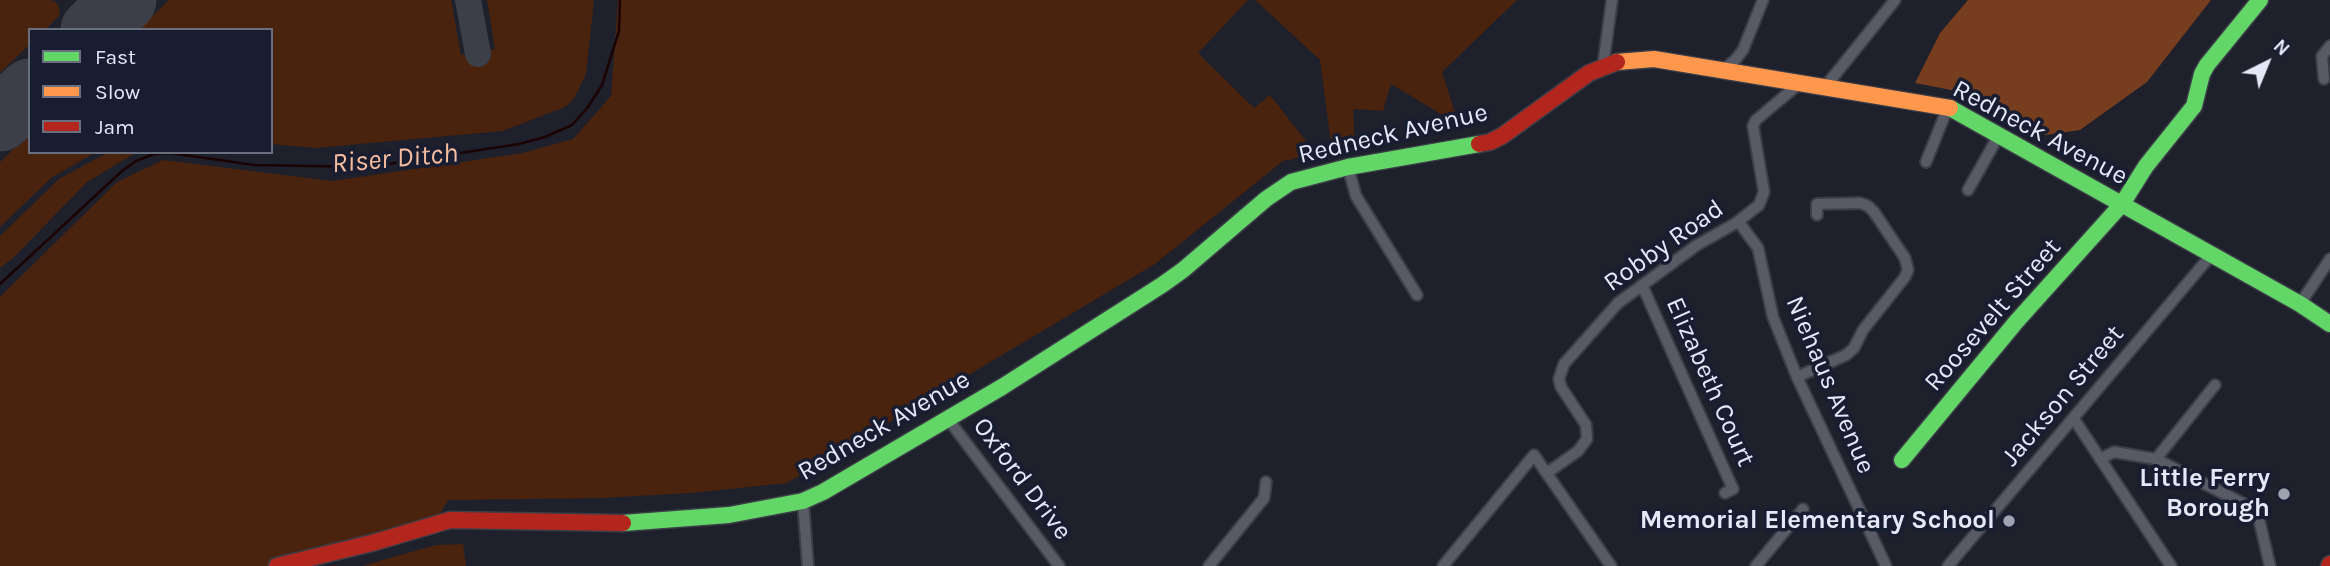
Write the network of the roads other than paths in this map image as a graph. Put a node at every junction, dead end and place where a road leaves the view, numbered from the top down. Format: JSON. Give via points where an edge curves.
{"nodes":[{"id":1,"x":1612,"y":0,"type":"edge"},
{"id":2,"x":1763,"y":0,"type":"edge"},
{"id":3,"x":1895,"y":0,"type":"edge"},
{"id":4,"x":2260,"y":0,"type":"edge"},
{"id":5,"x":2330,"y":46,"type":"edge"},
{"id":6,"x":1603,"y":66,"type":"junction"},
{"id":7,"x":1723,"y":71,"type":"junction"},
{"id":8,"x":2324,"y":79,"type":"dead end"},
{"id":9,"x":1800,"y":83,"type":"junction"},
{"id":10,"x":1825,"y":87,"type":"junction"},
{"id":11,"x":1948,"y":107,"type":"junction"},
{"id":12,"x":1999,"y":135,"type":"junction"},
{"id":13,"x":1926,"y":162,"type":"dead end"},
{"id":14,"x":1348,"y":167,"type":"junction"},
{"id":15,"x":1968,"y":190,"type":"dead end"},
{"id":16,"x":2122,"y":204,"type":"junction"},
{"id":17,"x":1817,"y":215,"type":"dead end"},
{"id":18,"x":1738,"y":221,"type":"junction"},
{"id":19,"x":2212,"y":254,"type":"junction"},
{"id":20,"x":2330,"y":259,"type":"edge"},
{"id":21,"x":1642,"y":285,"type":"junction"},
{"id":22,"x":1417,"y":295,"type":"dead end"},
{"id":23,"x":2300,"y":304,"type":"junction"},
{"id":24,"x":2330,"y":324,"type":"edge"},
{"id":25,"x":1797,"y":377,"type":"junction"},
{"id":26,"x":2215,"y":385,"type":"dead end"},
{"id":27,"x":948,"y":419,"type":"junction"},
{"id":28,"x":2074,"y":419,"type":"junction"},
{"id":29,"x":2100,"y":459,"type":"junction"},
{"id":30,"x":2156,"y":459,"type":"junction"},
{"id":31,"x":1902,"y":460,"type":"dead end"},
{"id":32,"x":1546,"y":473,"type":"junction"},
{"id":33,"x":1266,"y":482,"type":"dead end"},
{"id":34,"x":1725,"y":492,"type":"dead end"},
{"id":35,"x":803,"y":501,"type":"junction"},
{"id":36,"x":1803,"y":509,"type":"dead end"},
{"id":37,"x":277,"y":566,"type":"edge"},
{"id":38,"x":808,"y":566,"type":"edge"},
{"id":39,"x":1059,"y":566,"type":"edge"},
{"id":40,"x":1209,"y":566,"type":"edge"},
{"id":41,"x":1443,"y":566,"type":"edge"},
{"id":42,"x":1611,"y":566,"type":"edge"},
{"id":43,"x":1756,"y":566,"type":"edge"},
{"id":44,"x":1886,"y":566,"type":"edge"},
{"id":45,"x":1948,"y":566,"type":"edge"},
{"id":46,"x":2171,"y":566,"type":"edge"},
{"id":47,"x":2270,"y":566,"type":"edge"}],
"edges":[{"from":1,"to":6,"type":"street"},
{"from":2,"to":7,"type":"street","via":[[1737,60]]},
{"from":3,"to":10,"type":"street"},
{"from":4,"to":16,"type":"street","name":"Roosevelt Street","via":[[2207,65],[2194,106]]},
{"from":5,"to":8,"type":"street","via":[[2322,55]]},
{"from":6,"to":7,"type":"street","name":"Redneck Avenue","via":[[1654,59]]},
{"from":6,"to":14,"type":"street","name":"Redneck Avenue","via":[[1490,142]]},
{"from":7,"to":9,"type":"street","name":"Redneck Avenue"},
{"from":9,"to":10,"type":"street","name":"Redneck Avenue"},
{"from":9,"to":18,"type":"street","name":"Robby Road","via":[[1753,126],[1764,191],[1759,205]]},
{"from":10,"to":11,"type":"street","name":"Redneck Avenue"},
{"from":11,"to":12,"type":"street","name":"Redneck Avenue"},
{"from":11,"to":13,"type":"street"},
{"from":12,"to":15,"type":"street"},
{"from":12,"to":16,"type":"street","name":"Redneck Avenue"},
{"from":14,"to":22,"type":"street","via":[[1356,196]]},
{"from":14,"to":27,"type":"street","name":"Redneck Avenue","via":[[1305,177],[1279,189],[1162,285]]},
{"from":16,"to":19,"type":"street","name":"Redneck Avenue"},
{"from":16,"to":31,"type":"street","name":"Roosevelt Street"},
{"from":17,"to":25,"type":"street","via":[[1817,204],[1868,206],[1905,258],[1908,270],[1854,348]]},
{"from":18,"to":21,"type":"street","name":"Robby Road"},
{"from":18,"to":25,"type":"street","name":"Niehaus Avenue","via":[[1758,248],[1773,317]]},
{"from":19,"to":23,"type":"street","name":"Redneck Avenue"},
{"from":19,"to":28,"type":"street","name":"Jackson Street"},
{"from":20,"to":23,"type":"street"},
{"from":21,"to":32,"type":"street","name":"Robby Road","via":[[1618,303],[1564,363],[1561,387],[1586,425],[1587,439]]},
{"from":21,"to":34,"type":"street","name":"Elizabeth Court","via":[[1733,489]]},
{"from":23,"to":24,"type":"street","name":"Redneck Avenue"},
{"from":25,"to":44,"type":"street","name":"Niehaus Avenue"},
{"from":26,"to":30,"type":"street"},
{"from":27,"to":35,"type":"street","name":"Redneck Avenue"},
{"from":27,"to":39,"type":"street","name":"Oxford Drive"},
{"from":28,"to":29,"type":"street"},
{"from":28,"to":45,"type":"street","name":"Jackson Street"},
{"from":29,"to":30,"type":"street","via":[[2114,452]]},
{"from":29,"to":46,"type":"street"},
{"from":30,"to":47,"type":"street","via":[[2252,508],[2258,515]]},
{"from":32,"to":41,"type":"street","via":[[1534,455]]},
{"from":32,"to":42,"type":"street"},
{"from":33,"to":40,"type":"street","via":[[1264,498]]},
{"from":35,"to":37,"type":"street","name":"Redneck Avenue","via":[[729,515],[641,523],[450,520]]},
{"from":35,"to":38,"type":"street"},
{"from":36,"to":43,"type":"street"}]}
